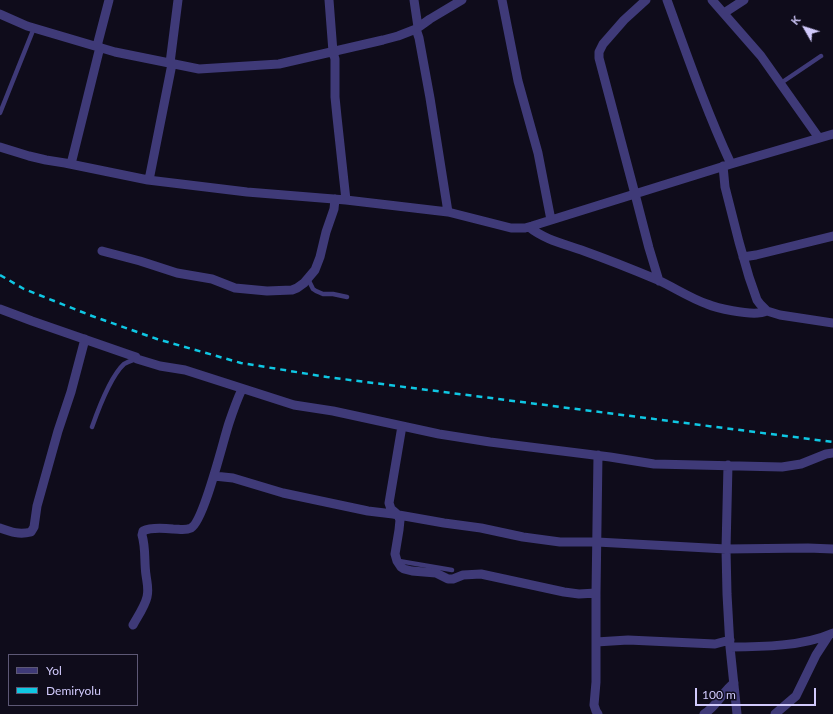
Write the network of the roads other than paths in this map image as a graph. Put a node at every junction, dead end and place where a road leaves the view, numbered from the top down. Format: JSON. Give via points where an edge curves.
{"nodes":[{"id":1,"x":109,"y":0,"type":"edge"},
{"id":2,"x":178,"y":0,"type":"edge"},
{"id":3,"x":329,"y":0,"type":"edge"},
{"id":4,"x":414,"y":0,"type":"edge"},
{"id":5,"x":462,"y":0,"type":"edge"},
{"id":6,"x":502,"y":0,"type":"edge"},
{"id":7,"x":646,"y":0,"type":"edge"},
{"id":8,"x":667,"y":0,"type":"edge"},
{"id":9,"x":712,"y":0,"type":"edge"},
{"id":10,"x":744,"y":0,"type":"edge"},
{"id":11,"x":724,"y":13,"type":"junction"},
{"id":12,"x":0,"y":14,"type":"edge"},
{"id":13,"x":34,"y":28,"type":"junction"},
{"id":14,"x":417,"y":28,"type":"junction"},
{"id":15,"x":99,"y":47,"type":"junction"},
{"id":16,"x":333,"y":52,"type":"junction"},
{"id":17,"x":821,"y":56,"type":"dead end"},
{"id":18,"x":171,"y":63,"type":"junction"},
{"id":19,"x":780,"y":83,"type":"junction"},
{"id":20,"x":0,"y":113,"type":"edge"},
{"id":21,"x":833,"y":134,"type":"edge"},
{"id":22,"x":819,"y":138,"type":"junction"},
{"id":23,"x":0,"y":147,"type":"edge"},
{"id":24,"x":71,"y":164,"type":"junction"},
{"id":25,"x":727,"y":165,"type":"junction"},
{"id":26,"x":149,"y":180,"type":"junction"},
{"id":27,"x":636,"y":194,"type":"junction"},
{"id":28,"x":335,"y":199,"type":"junction"},
{"id":29,"x":346,"y":200,"type":"junction"},
{"id":30,"x":448,"y":212,"type":"junction"},
{"id":31,"x":551,"y":220,"type":"junction"},
{"id":32,"x":529,"y":227,"type":"junction"},
{"id":33,"x":833,"y":236,"type":"edge"},
{"id":34,"x":102,"y":251,"type":"dead end"},
{"id":35,"x":743,"y":257,"type":"junction"},
{"id":36,"x":308,"y":279,"type":"junction"},
{"id":37,"x":659,"y":281,"type":"junction"},
{"id":38,"x":347,"y":297,"type":"dead end"},
{"id":39,"x":0,"y":309,"type":"edge"},
{"id":40,"x":767,"y":311,"type":"junction"},
{"id":41,"x":833,"y":323,"type":"edge"},
{"id":42,"x":85,"y":340,"type":"junction"},
{"id":43,"x":137,"y":359,"type":"junction"},
{"id":44,"x":242,"y":389,"type":"junction"},
{"id":45,"x":402,"y":426,"type":"junction"},
{"id":46,"x":92,"y":427,"type":"dead end"},
{"id":47,"x":833,"y":452,"type":"edge"},
{"id":48,"x":598,"y":456,"type":"junction"},
{"id":49,"x":728,"y":465,"type":"junction"},
{"id":50,"x":214,"y":476,"type":"junction"},
{"id":51,"x":398,"y":515,"type":"junction"},
{"id":52,"x":0,"y":528,"type":"edge"},
{"id":53,"x":596,"y":542,"type":"junction"},
{"id":54,"x":726,"y":549,"type":"junction"},
{"id":55,"x":833,"y":549,"type":"edge"},
{"id":56,"x":397,"y":561,"type":"junction"},
{"id":57,"x":452,"y":570,"type":"dead end"},
{"id":58,"x":596,"y":593,"type":"junction"},
{"id":59,"x":133,"y":625,"type":"dead end"},
{"id":60,"x":831,"y":634,"type":"edge"},
{"id":61,"x":596,"y":642,"type":"junction"},
{"id":62,"x":730,"y":643,"type":"junction"},
{"id":63,"x":734,"y":683,"type":"junction"},
{"id":64,"x":598,"y":714,"type":"edge"},
{"id":65,"x":704,"y":714,"type":"edge"},
{"id":66,"x":737,"y":714,"type":"edge"},
{"id":67,"x":775,"y":714,"type":"edge"}],
"edges":[{"from":1,"to":15,"type":"street"},
{"from":2,"to":18,"type":"street"},
{"from":3,"to":16,"type":"street"},
{"from":4,"to":14,"type":"street"},
{"from":5,"to":14,"type":"street"},
{"from":6,"to":31,"type":"street"},
{"from":7,"to":27,"type":"street","via":[[603,44],[599,55]]},
{"from":8,"to":25,"type":"street","via":[[723,147]]},
{"from":9,"to":11,"type":"street"},
{"from":10,"to":11,"type":"street"},
{"from":11,"to":19,"type":"street","via":[[761,56]]},
{"from":12,"to":13,"type":"street"},
{"from":13,"to":15,"type":"street"},
{"from":13,"to":20,"type":"lane"},
{"from":14,"to":16,"type":"street","via":[[398,36]]},
{"from":14,"to":30,"type":"street"},
{"from":15,"to":18,"type":"street"},
{"from":15,"to":24,"type":"street"},
{"from":16,"to":18,"type":"street","via":[[279,64],[199,69]]},
{"from":16,"to":29,"type":"street"},
{"from":17,"to":19,"type":"lane"},
{"from":18,"to":26,"type":"street"},
{"from":19,"to":22,"type":"street"},
{"from":21,"to":22,"type":"street"},
{"from":22,"to":25,"type":"street"},
{"from":23,"to":24,"type":"street"},
{"from":24,"to":26,"type":"street"},
{"from":25,"to":27,"type":"street"},
{"from":25,"to":35,"type":"street","via":[[725,187]]},
{"from":26,"to":28,"type":"street"},
{"from":27,"to":31,"type":"street"},
{"from":27,"to":37,"type":"street"},
{"from":28,"to":29,"type":"street"},
{"from":28,"to":36,"type":"street","via":[[320,257]]},
{"from":29,"to":30,"type":"street"},
{"from":30,"to":32,"type":"street","via":[[511,228]]},
{"from":31,"to":32,"type":"street"},
{"from":32,"to":37,"type":"street","via":[[546,238]]},
{"from":33,"to":35,"type":"street"},
{"from":34,"to":36,"type":"street","via":[[177,273],[212,279],[235,288],[287,290],[297,288]]},
{"from":35,"to":40,"type":"street","via":[[757,300]]},
{"from":36,"to":38,"type":"lane","via":[[316,291]]},
{"from":37,"to":40,"type":"street","via":[[708,305],[752,313]]},
{"from":39,"to":42,"type":"street"},
{"from":40,"to":41,"type":"street"},
{"from":42,"to":43,"type":"street","via":[[136,356]]},
{"from":42,"to":52,"type":"street","via":[[37,506],[34,527],[31,532],[24,533]]},
{"from":43,"to":44,"type":"street","via":[[185,370]]},
{"from":43,"to":46,"type":"lane","via":[[120,369],[108,388]]},
{"from":44,"to":45,"type":"street","via":[[294,405]]},
{"from":44,"to":50,"type":"street"},
{"from":45,"to":48,"type":"street","via":[[490,442]]},
{"from":45,"to":51,"type":"street","via":[[389,503]]},
{"from":47,"to":49,"type":"street","via":[[802,464],[782,467]]},
{"from":48,"to":49,"type":"street","via":[[654,464]]},
{"from":48,"to":53,"type":"street"},
{"from":49,"to":54,"type":"street"},
{"from":50,"to":51,"type":"street","via":[[233,478],[282,493]]},
{"from":50,"to":59,"type":"street","via":[[202,511],[191,528],[143,531],[148,591]]},
{"from":51,"to":53,"type":"street","via":[[554,542]]},
{"from":51,"to":56,"type":"street","via":[[400,525],[395,554]]},
{"from":53,"to":54,"type":"street"},
{"from":53,"to":58,"type":"street"},
{"from":54,"to":55,"type":"street"},
{"from":54,"to":62,"type":"street"},
{"from":56,"to":57,"type":"lane"},
{"from":56,"to":58,"type":"street","via":[[404,569],[436,573],[448,579],[481,574],[564,592]]},
{"from":58,"to":61,"type":"street"},
{"from":60,"to":62,"type":"street","via":[[816,640],[756,647]]},
{"from":60,"to":67,"type":"street","via":[[816,655],[796,696]]},
{"from":61,"to":62,"type":"street","via":[[628,640]]},
{"from":61,"to":64,"type":"street","via":[[594,704]]},
{"from":62,"to":63,"type":"street"},
{"from":63,"to":65,"type":"street"},
{"from":63,"to":66,"type":"street"}]}
